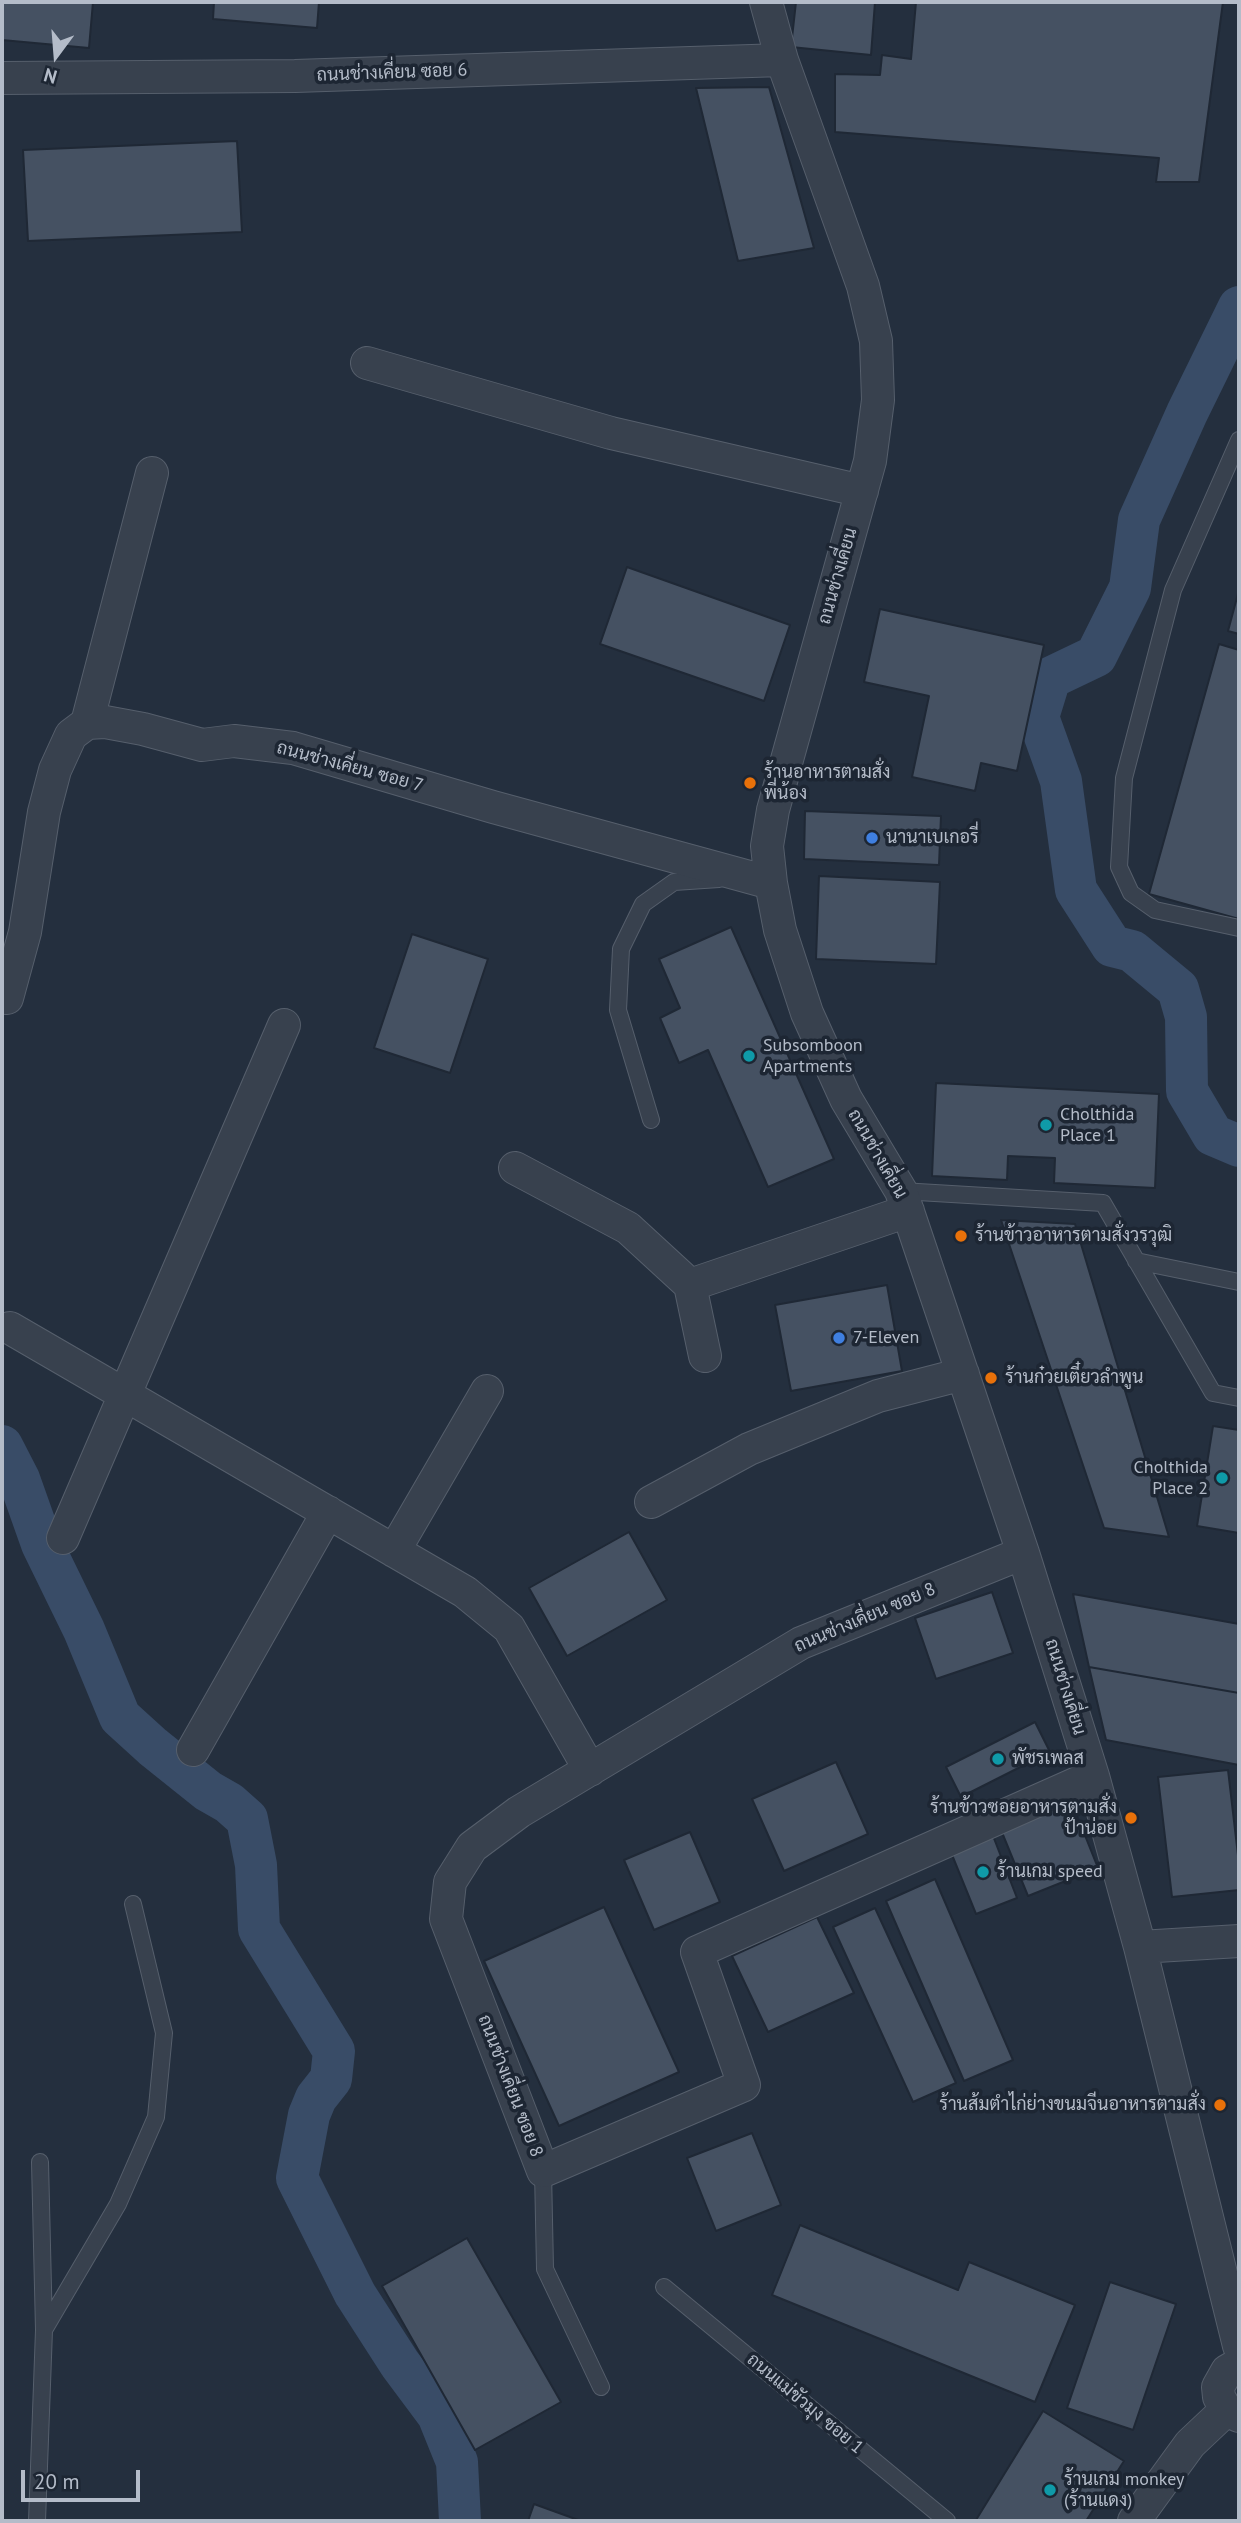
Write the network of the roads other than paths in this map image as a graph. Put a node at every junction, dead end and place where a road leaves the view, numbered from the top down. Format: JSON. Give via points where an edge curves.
{"nodes":[{"id":1,"x":765,"y":2,"type":"edge"},
{"id":2,"x":782,"y":60,"type":"junction"},
{"id":3,"x":2,"y":78,"type":"edge"},
{"id":4,"x":367,"y":363,"type":"dead end"},
{"id":5,"x":1239,"y":440,"type":"edge"},
{"id":6,"x":152,"y":473,"type":"dead end"},
{"id":7,"x":862,"y":491,"type":"junction"},
{"id":8,"x":87,"y":723,"type":"junction"},
{"id":9,"x":771,"y":883,"type":"junction"},
{"id":10,"x":1239,"y":928,"type":"edge"},
{"id":11,"x":7,"y":998,"type":"dead end"},
{"id":12,"x":284,"y":1025,"type":"dead end"},
{"id":13,"x":651,"y":1120,"type":"dead end"},
{"id":14,"x":515,"y":1168,"type":"dead end"},
{"id":15,"x":905,"y":1201,"type":"junction"},
{"id":16,"x":1136,"y":1261,"type":"junction"},
{"id":17,"x":1239,"y":1282,"type":"edge"},
{"id":18,"x":690,"y":1285,"type":"junction"},
{"id":19,"x":10,"y":1328,"type":"dead end"},
{"id":20,"x":705,"y":1356,"type":"dead end"},
{"id":21,"x":963,"y":1374,"type":"junction"},
{"id":22,"x":487,"y":1391,"type":"dead end"},
{"id":23,"x":125,"y":1394,"type":"junction"},
{"id":24,"x":1239,"y":1398,"type":"edge"},
{"id":25,"x":651,"y":1502,"type":"dead end"},
{"id":26,"x":328,"y":1512,"type":"junction"},
{"id":27,"x":63,"y":1538,"type":"dead end"},
{"id":28,"x":394,"y":1551,"type":"junction"},
{"id":29,"x":1023,"y":1553,"type":"junction"},
{"id":30,"x":193,"y":1750,"type":"dead end"},
{"id":31,"x":590,"y":1770,"type":"junction"},
{"id":32,"x":1093,"y":1776,"type":"junction"},
{"id":33,"x":133,"y":1904,"type":"dead end"},
{"id":34,"x":1239,"y":1941,"type":"edge"},
{"id":35,"x":1140,"y":1947,"type":"junction"},
{"id":36,"x":40,"y":2162,"type":"dead end"},
{"id":37,"x":543,"y":2172,"type":"junction"},
{"id":38,"x":664,"y":2287,"type":"dead end"},
{"id":39,"x":44,"y":2330,"type":"junction"},
{"id":40,"x":1239,"y":2346,"type":"edge"},
{"id":41,"x":1239,"y":2364,"type":"edge"},
{"id":42,"x":600,"y":2387,"type":"dead end"},
{"id":43,"x":1233,"y":2413,"type":"edge"},
{"id":44,"x":37,"y":2521,"type":"edge"},
{"id":45,"x":947,"y":2521,"type":"edge"},
{"id":46,"x":1134,"y":2521,"type":"edge"}],
"edges":[{"from":1,"to":2,"type":"street","name":"ถนนช่างเคี่ยน"},
{"from":2,"to":3,"type":"street","name":"ถนนช่างเคี่ยน ซอย 6","via":[[295,76]]},
{"from":2,"to":7,"type":"street","name":"ถนนช่างเคี่ยน","via":[[863,286],[876,341],[878,400]]},
{"from":4,"to":7,"type":"street","via":[[637,439]]},
{"from":5,"to":10,"type":"lane","via":[[1173,590],[1124,778],[1119,866],[1130,893],[1155,909]]},
{"from":6,"to":8,"type":"street"},
{"from":7,"to":9,"type":"street","name":"ถนนช่างเคี่ยน","via":[[773,810],[767,846]]},
{"from":8,"to":9,"type":"street","name":"ถนนช่างเคี่ยน ซอย 7","via":[[143,729],[202,746],[234,741],[293,748]]},
{"from":8,"to":11,"type":"street","via":[[71,734],[55,770],[25,932]]},
{"from":9,"to":13,"type":"lane","via":[[674,882],[643,904],[621,948],[618,1010]]},
{"from":9,"to":15,"type":"street","name":"ถนนช่างเคี่ยน","via":[[780,930],[807,1013],[846,1099]]},
{"from":12,"to":23,"type":"street"},
{"from":14,"to":18,"type":"street","via":[[628,1228]]},
{"from":15,"to":16,"type":"lane","via":[[1103,1203]]},
{"from":15,"to":18,"type":"street"},
{"from":15,"to":21,"type":"street","name":"ถนนช่างเคี่ยน"},
{"from":16,"to":17,"type":"lane"},
{"from":16,"to":24,"type":"lane","via":[[1213,1393]]},
{"from":18,"to":20,"type":"street"},
{"from":19,"to":23,"type":"street"},
{"from":21,"to":25,"type":"street","via":[[878,1396],[749,1449]]},
{"from":21,"to":29,"type":"street","name":"ถนนช่างเคี่ยน"},
{"from":22,"to":28,"type":"street"},
{"from":23,"to":26,"type":"street"},
{"from":23,"to":27,"type":"street"},
{"from":26,"to":28,"type":"street"},
{"from":26,"to":30,"type":"street"},
{"from":28,"to":31,"type":"street","via":[[465,1592],[509,1628]]},
{"from":29,"to":31,"type":"street","name":"ถนนช่างเคี่ยน ซอย 8","via":[[801,1643]]},
{"from":29,"to":32,"type":"street","name":"ถนนช่างเคี่ยน"},
{"from":31,"to":37,"type":"street","name":"ถนนช่างเคี่ยน ซอย 8","via":[[519,1812],[472,1847],[450,1882],[446,1919]]},
{"from":32,"to":35,"type":"street","name":"ถนนช่างเคี่ยน"},
{"from":32,"to":37,"type":"street","name":"ถนนช่างเคี่ยน ซอย 8","via":[[697,1952],[744,2085]]},
{"from":33,"to":39,"type":"lane","via":[[164,2033],[156,2117],[118,2204]]},
{"from":34,"to":35,"type":"street"},
{"from":35,"to":40,"type":"street","name":"ถนนช่างเคี่ยน"},
{"from":36,"to":39,"type":"lane"},
{"from":37,"to":42,"type":"lane","via":[[545,2269]]},
{"from":38,"to":45,"type":"lane","name":"ถนนแม่ขัวมุง ซอย 1"},
{"from":39,"to":44,"type":"lane"},
{"from":41,"to":43,"type":"street","via":[[1227,2371],[1218,2387],[1219,2396]]},
{"from":43,"to":46,"type":"street","via":[[1190,2444]]}]}
